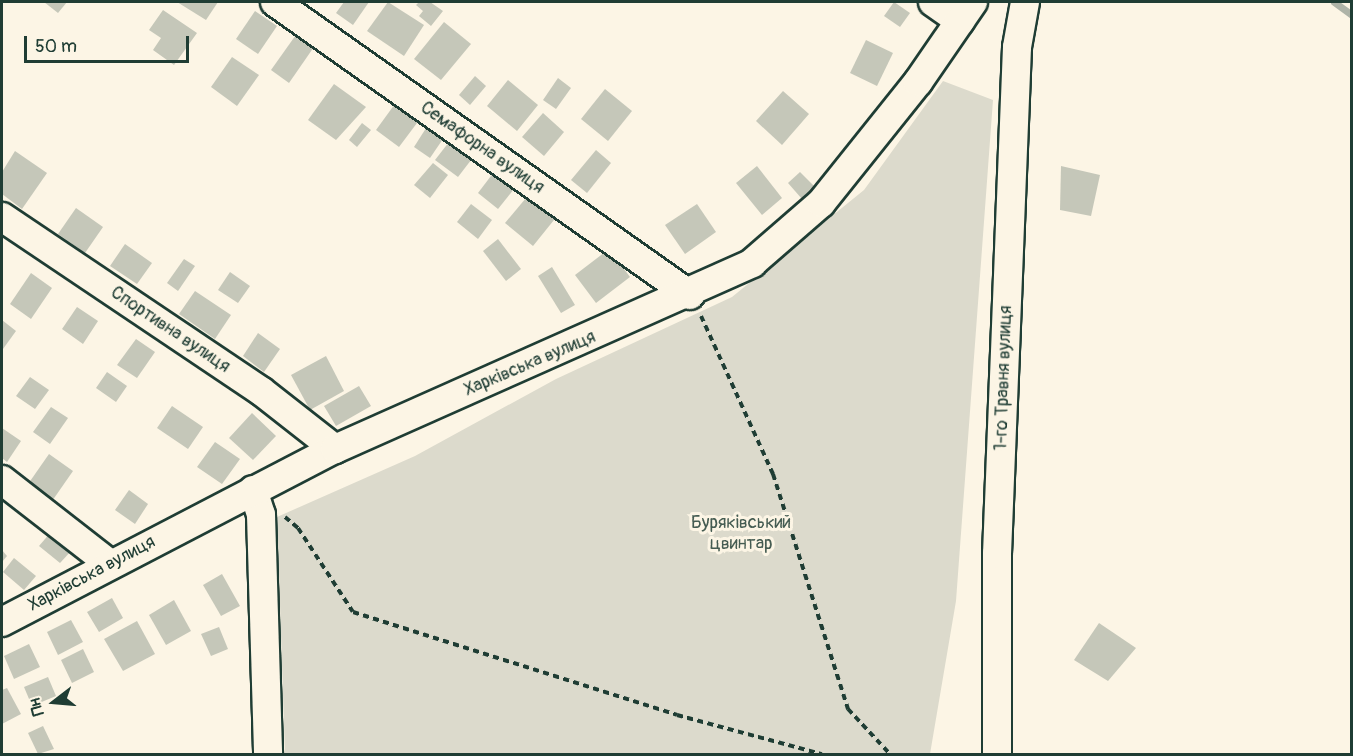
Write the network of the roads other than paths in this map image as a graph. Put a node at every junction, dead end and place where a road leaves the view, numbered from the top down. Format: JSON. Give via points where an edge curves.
{"nodes":[{"id":1,"x":275,"y":2,"type":"edge"},
{"id":2,"x":933,"y":2,"type":"edge"},
{"id":3,"x":1025,"y":2,"type":"edge"},
{"id":4,"x":967,"y":11,"type":"edge"},
{"id":5,"x":2,"y":217,"type":"edge"},
{"id":6,"x":690,"y":295,"type":"junction"},
{"id":7,"x":335,"y":449,"type":"junction"},
{"id":8,"x":2,"y":480,"type":"edge"},
{"id":9,"x":253,"y":490,"type":"junction"},
{"id":10,"x":110,"y":564,"type":"junction"},
{"id":11,"x":2,"y":622,"type":"edge"},
{"id":12,"x":268,"y":754,"type":"edge"},
{"id":13,"x":997,"y":754,"type":"edge"}],
"edges":[{"from":1,"to":6,"type":"street","name":"Семафорна вулиця"},
{"from":2,"to":4,"type":"street"},
{"from":3,"to":13,"type":"street","name":"1-го Травня вулиця","via":[[1017,47],[998,554]]},
{"from":4,"to":6,"type":"street","name":"Харківська вулиця","via":[[821,203],[752,263]]},
{"from":5,"to":7,"type":"street","name":"Спортивна вулиця","via":[[261,392]]},
{"from":6,"to":7,"type":"street","name":"Харківська вулиця"},
{"from":7,"to":9,"type":"street","name":"Харківська вулиця"},
{"from":8,"to":10,"type":"street"},
{"from":9,"to":10,"type":"street","name":"Харківська вулиця"},
{"from":9,"to":12,"type":"street","via":[[261,515]]},
{"from":10,"to":11,"type":"street","name":"Харківська вулиця"}]}
